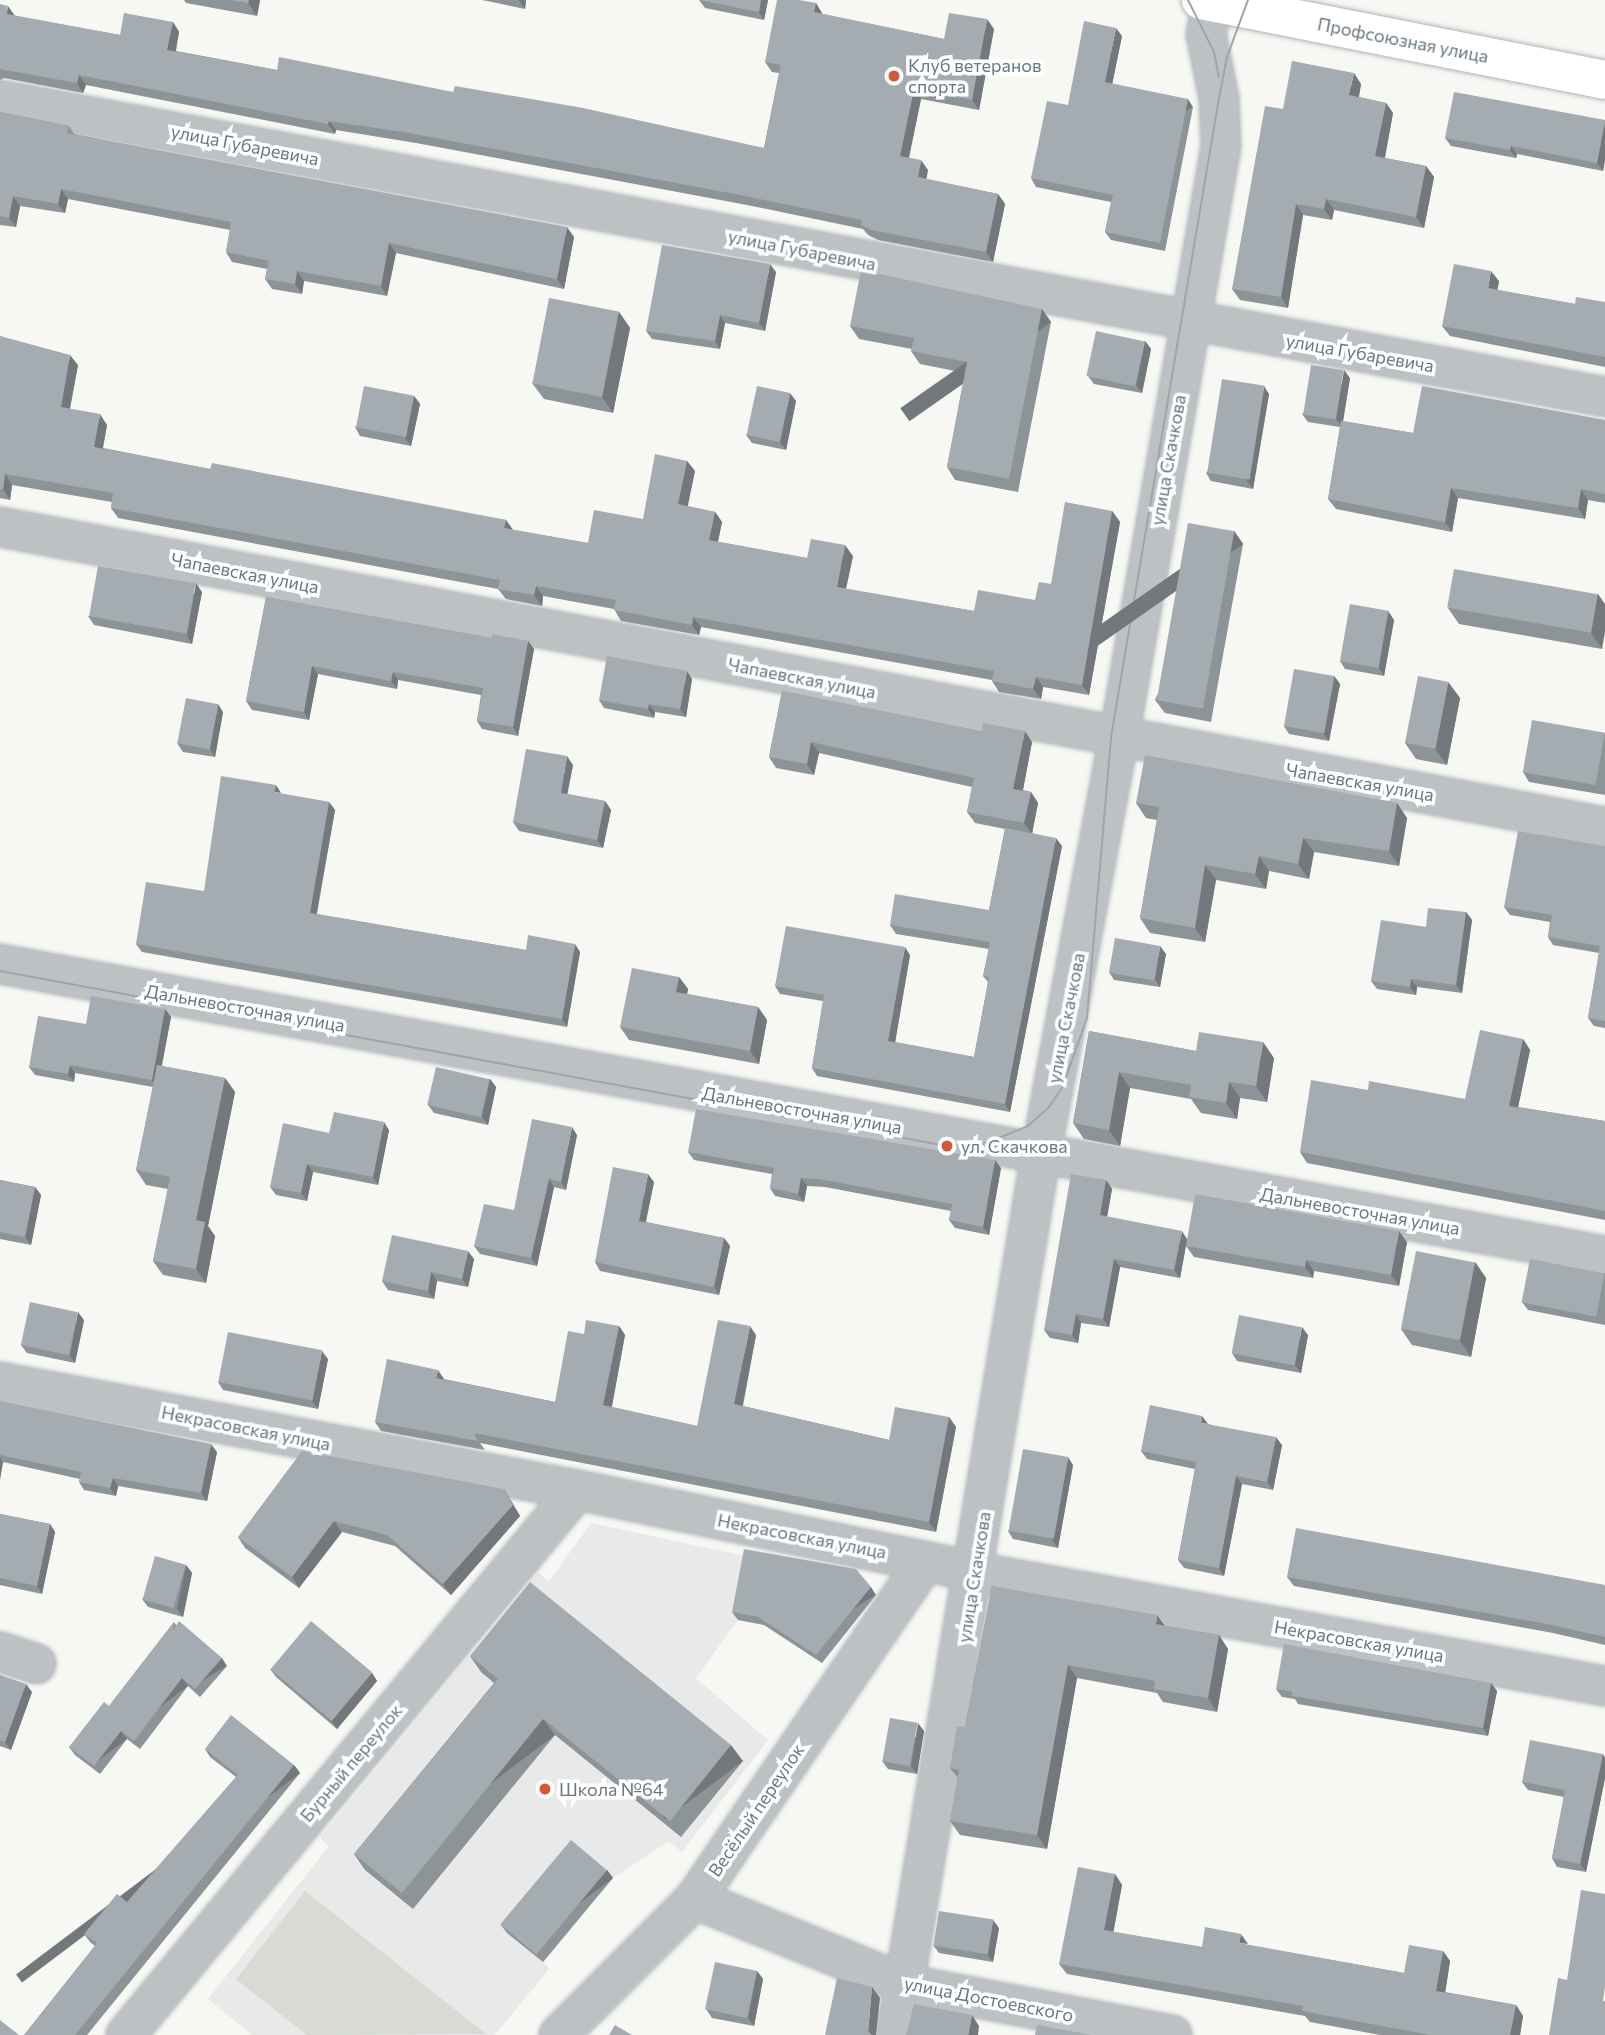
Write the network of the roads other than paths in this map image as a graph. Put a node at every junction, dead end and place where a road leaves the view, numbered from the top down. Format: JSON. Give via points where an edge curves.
{"nodes":[{"id":1,"x":1208,"y":1,"type":"edge"},
{"id":2,"x":1605,"y":80,"type":"edge"},
{"id":3,"x":0,"y":100,"type":"edge"},
{"id":4,"x":1192,"y":323,"type":"junction"},
{"id":5,"x":1605,"y":397,"type":"edge"},
{"id":6,"x":0,"y":527,"type":"edge"},
{"id":7,"x":1119,"y":738,"type":"junction"},
{"id":8,"x":1605,"y":827,"type":"edge"},
{"id":9,"x":0,"y":964,"type":"edge"},
{"id":10,"x":1041,"y":1153,"type":"junction"},
{"id":11,"x":1605,"y":1256,"type":"edge"},
{"id":12,"x":0,"y":1382,"type":"edge"},
{"id":13,"x":577,"y":1490,"type":"junction"},
{"id":14,"x":926,"y":1562,"type":"junction"},
{"id":15,"x":975,"y":1572,"type":"junction"},
{"id":16,"x":0,"y":1653,"type":"edge"},
{"id":17,"x":36,"y":1664,"type":"dead end"},
{"id":18,"x":1605,"y":1686,"type":"edge"},
{"id":19,"x":695,"y":1899,"type":"junction"},
{"id":20,"x":904,"y":1984,"type":"junction"},
{"id":21,"x":126,"y":2035,"type":"edge"},
{"id":22,"x":559,"y":2035,"type":"edge"},
{"id":23,"x":896,"y":2035,"type":"edge"},
{"id":24,"x":1172,"y":2035,"type":"edge"}],
"edges":[{"from":1,"to":2,"type":"main road","name":"Профсоюзная улица"},
{"from":1,"to":4,"type":"street","name":"улица Скачкова","via":[[1206,34],[1219,97],[1221,146]]},
{"from":3,"to":4,"type":"street","name":"улица Губаревича"},
{"from":4,"to":5,"type":"street","name":"улица Губаревича"},
{"from":4,"to":7,"type":"street","name":"улица Скачкова"},
{"from":6,"to":7,"type":"street","name":"Чапаевская улица"},
{"from":7,"to":8,"type":"street","name":"Чапаевская улица"},
{"from":7,"to":10,"type":"street","name":"улица Скачкова"},
{"from":9,"to":10,"type":"street","name":"Дальневосточная улица"},
{"from":10,"to":11,"type":"street","name":"Дальневосточная улица"},
{"from":10,"to":15,"type":"street","name":"улица Скачкова"},
{"from":12,"to":13,"type":"street","name":"Некрасовская улица"},
{"from":13,"to":14,"type":"street","name":"Некрасовская улица"},
{"from":13,"to":21,"type":"street","name":"Бурный переулок"},
{"from":14,"to":15,"type":"street","name":"Некрасовская улица"},
{"from":14,"to":19,"type":"street","name":"Весёлый переулок"},
{"from":15,"to":18,"type":"street","name":"Некрасовская улица"},
{"from":15,"to":20,"type":"street","name":"улица Скачкова"},
{"from":16,"to":17,"type":"street"},
{"from":19,"to":20,"type":"street","name":"улица Достоевского"},
{"from":19,"to":22,"type":"street","name":"Весёлый переулок"},
{"from":20,"to":23,"type":"street","name":"улица Скачкова"},
{"from":20,"to":24,"type":"street","name":"улица Достоевского"}]}
